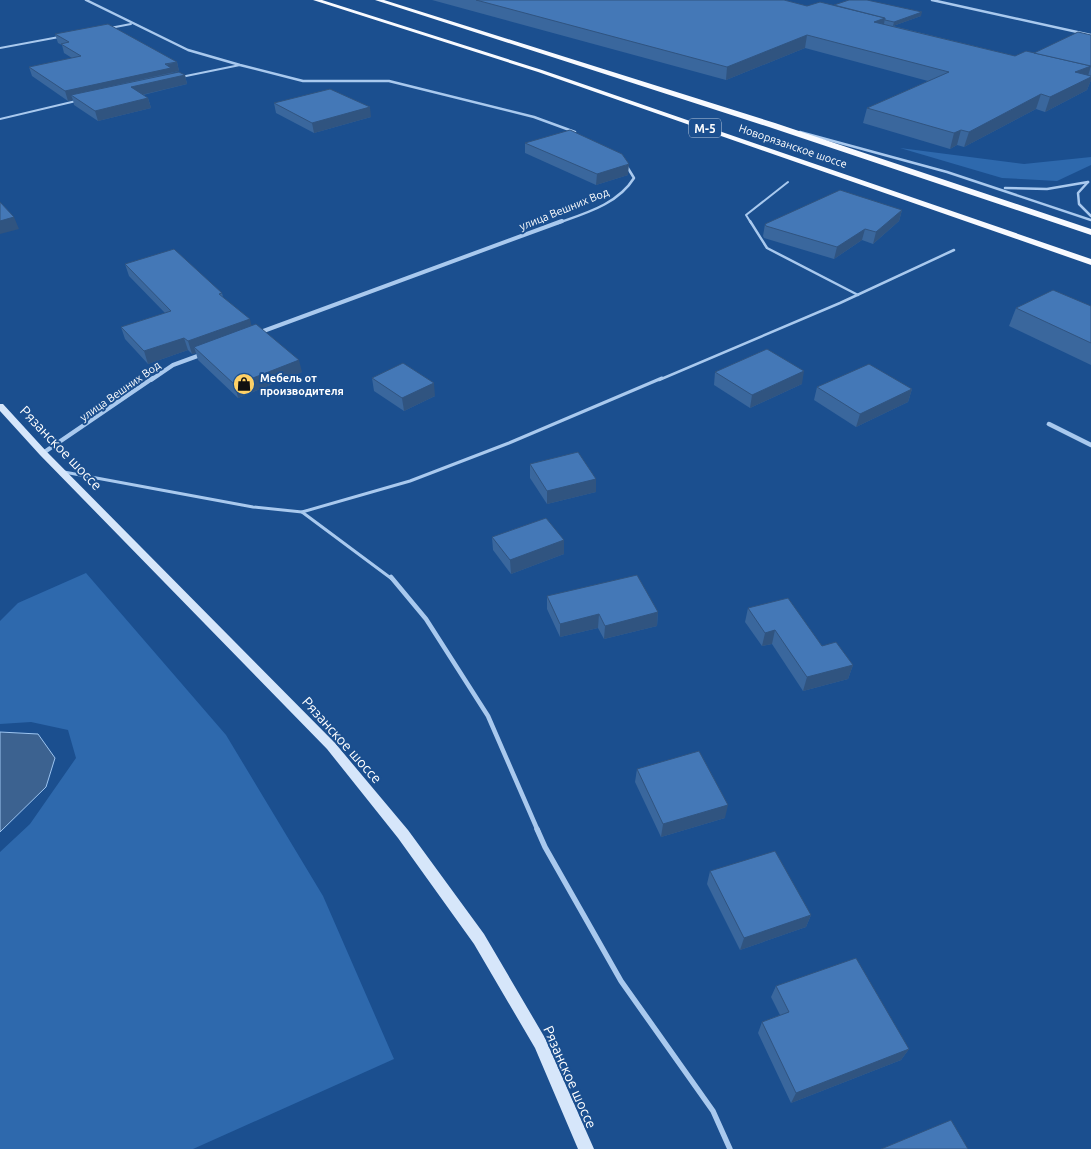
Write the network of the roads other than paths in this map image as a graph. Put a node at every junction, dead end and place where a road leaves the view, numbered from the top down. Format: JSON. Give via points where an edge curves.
{"nodes":[{"id":1,"x":86,"y":0,"type":"edge"},
{"id":2,"x":316,"y":0,"type":"edge"},
{"id":3,"x":378,"y":0,"type":"edge"},
{"id":4,"x":932,"y":0,"type":"edge"},
{"id":5,"x":131,"y":24,"type":"junction"},
{"id":6,"x":103,"y":29,"type":"edge"},
{"id":7,"x":1091,"y":35,"type":"edge"},
{"id":8,"x":65,"y":36,"type":"edge"},
{"id":9,"x":0,"y":48,"type":"edge"},
{"id":10,"x":240,"y":65,"type":"junction"},
{"id":11,"x":177,"y":78,"type":"edge"},
{"id":12,"x":84,"y":100,"type":"edge"},
{"id":13,"x":0,"y":119,"type":"edge"},
{"id":14,"x":772,"y":125,"type":"junction"},
{"id":15,"x":578,"y":134,"type":"edge"},
{"id":16,"x":622,"y":160,"type":"edge"},
{"id":17,"x":1090,"y":181,"type":"edge"},
{"id":18,"x":788,"y":182,"type":"dead end"},
{"id":19,"x":994,"y":186,"type":"junction"},
{"id":20,"x":1091,"y":218,"type":"edge"},
{"id":21,"x":1091,"y":232,"type":"edge"},
{"id":22,"x":954,"y":250,"type":"dead end"},
{"id":23,"x":1091,"y":262,"type":"edge"},
{"id":24,"x":858,"y":295,"type":"junction"},
{"id":25,"x":255,"y":335,"type":"edge"},
{"id":26,"x":209,"y":351,"type":"edge"},
{"id":27,"x":1,"y":408,"type":"edge"},
{"id":28,"x":1049,"y":424,"type":"dead end"},
{"id":29,"x":1091,"y":445,"type":"edge"},
{"id":30,"x":42,"y":453,"type":"junction"},
{"id":31,"x":62,"y":471,"type":"junction"},
{"id":32,"x":302,"y":512,"type":"junction"},
{"id":33,"x":586,"y":1149,"type":"edge"},
{"id":34,"x":730,"y":1149,"type":"edge"}],
"edges":[{"from":1,"to":5,"type":"street"},
{"from":2,"to":23,"type":"highway","name":"Новорязанское шоссе","number":"М-5","via":[[558,78]]},
{"from":3,"to":14,"type":"highway","name":"Новорязанское шоссе","number":"М-5"},
{"from":4,"to":7,"type":"street"},
{"from":5,"to":6,"type":"lane"},
{"from":5,"to":10,"type":"street","via":[[188,50]]},
{"from":8,"to":9,"type":"lane"},
{"from":10,"to":11,"type":"lane"},
{"from":10,"to":15,"type":"street","via":[[303,80],[389,81],[534,118]]},
{"from":12,"to":13,"type":"lane"},
{"from":14,"to":19,"type":"street","via":[[875,150]]},
{"from":14,"to":21,"type":"highway","name":"Новорязанское шоссе","number":"М-5"},
{"from":16,"to":25,"type":"street","name":"улица Вешних Вод","via":[[634,178],[629,189],[610,201]]},
{"from":17,"to":19,"type":"street","via":[[1030,191]]},
{"from":17,"to":20,"type":"street","via":[[1078,193],[1078,199]]},
{"from":18,"to":24,"type":"lane","via":[[746,215],[766,248]]},
{"from":19,"to":20,"type":"street"},
{"from":22,"to":24,"type":"lane"},
{"from":24,"to":32,"type":"lane","via":[[509,443],[410,481]]},
{"from":26,"to":30,"type":"street","name":"улица Вешних Вод","via":[[173,365]]},
{"from":27,"to":30,"type":"main road","name":"Рязанское шоссе"},
{"from":28,"to":29,"type":"street"},
{"from":30,"to":31,"type":"main road","name":"Рязанское шоссе"},
{"from":31,"to":32,"type":"lane","via":[[253,507]]},
{"from":31,"to":33,"type":"main road","name":"Рязанское шоссе","via":[[331,746],[403,834],[479,939],[540,1043]]},
{"from":32,"to":34,"type":"lane","via":[[388,574],[426,619],[488,716],[546,847],[581,912],[621,981],[713,1111]]}]}
